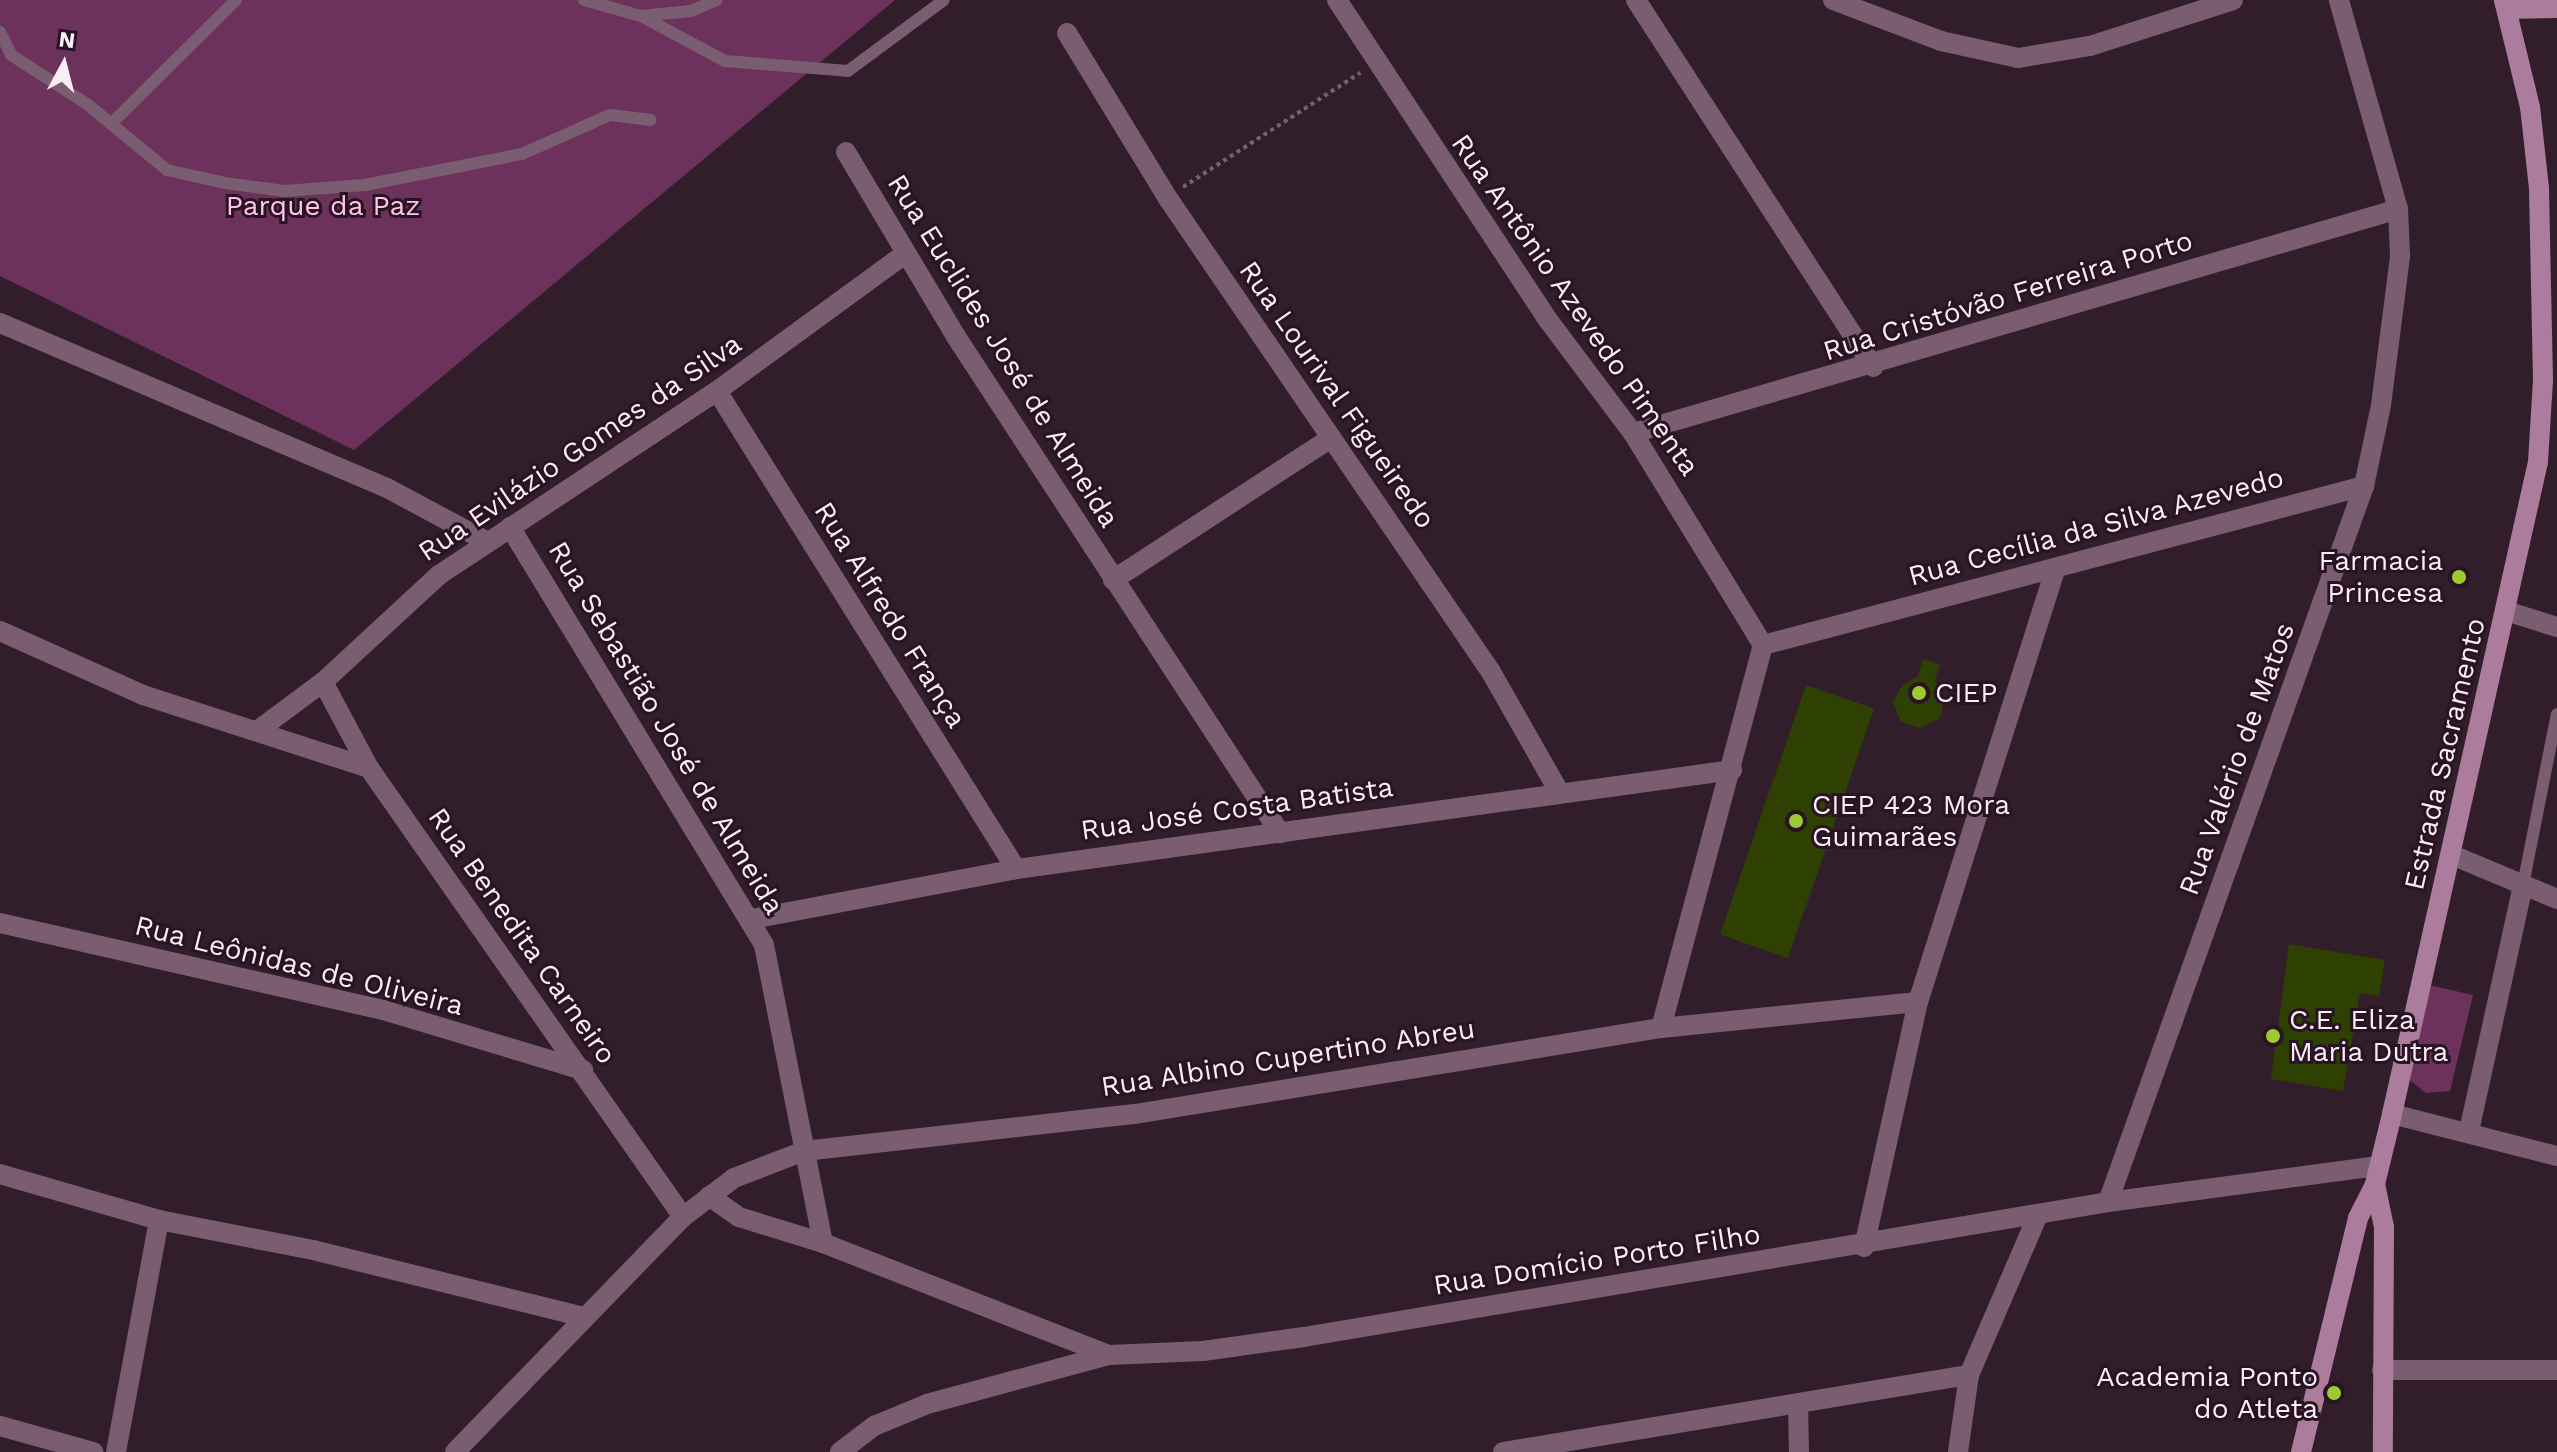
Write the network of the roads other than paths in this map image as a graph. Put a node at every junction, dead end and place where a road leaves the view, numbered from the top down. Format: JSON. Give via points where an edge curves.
{"nodes":[{"id":1,"x":236,"y":0,"type":"edge"},
{"id":2,"x":584,"y":0,"type":"edge"},
{"id":3,"x":717,"y":0,"type":"edge"},
{"id":4,"x":944,"y":0,"type":"edge"},
{"id":5,"x":1337,"y":0,"type":"edge"},
{"id":6,"x":1636,"y":0,"type":"edge"},
{"id":7,"x":1833,"y":0,"type":"edge"},
{"id":8,"x":2233,"y":0,"type":"edge"},
{"id":9,"x":2339,"y":0,"type":"edge"},
{"id":10,"x":2505,"y":4,"type":"edge"},
{"id":11,"x":2557,"y":8,"type":"edge"},
{"id":12,"x":641,"y":16,"type":"junction"},
{"id":13,"x":0,"y":32,"type":"edge"},
{"id":14,"x":1067,"y":33,"type":"dead end"},
{"id":15,"x":651,"y":120,"type":"dead end"},
{"id":16,"x":111,"y":124,"type":"junction"},
{"id":17,"x":846,"y":152,"type":"dead end"},
{"id":18,"x":2398,"y":209,"type":"junction"},
{"id":19,"x":906,"y":253,"type":"junction"},
{"id":20,"x":0,"y":323,"type":"edge"},
{"id":21,"x":1873,"y":367,"type":"junction"},
{"id":22,"x":717,"y":391,"type":"junction"},
{"id":23,"x":1633,"y":433,"type":"junction"},
{"id":24,"x":1331,"y":438,"type":"junction"},
{"id":25,"x":2364,"y":486,"type":"junction"},
{"id":26,"x":510,"y":527,"type":"junction"},
{"id":27,"x":486,"y":541,"type":"junction"},
{"id":28,"x":2055,"y":571,"type":"junction"},
{"id":29,"x":1113,"y":580,"type":"junction"},
{"id":30,"x":2506,"y":611,"type":"junction"},
{"id":31,"x":2557,"y":627,"type":"edge"},
{"id":32,"x":0,"y":631,"type":"edge"},
{"id":33,"x":1763,"y":645,"type":"junction"},
{"id":34,"x":323,"y":682,"type":"junction"},
{"id":35,"x":2557,"y":714,"type":"edge"},
{"id":36,"x":257,"y":731,"type":"junction"},
{"id":37,"x":369,"y":768,"type":"junction"},
{"id":38,"x":1732,"y":770,"type":"junction"},
{"id":39,"x":1558,"y":790,"type":"junction"},
{"id":40,"x":1280,"y":833,"type":"junction"},
{"id":41,"x":2452,"y":855,"type":"junction"},
{"id":42,"x":1016,"y":869,"type":"junction"},
{"id":43,"x":2523,"y":885,"type":"junction"},
{"id":44,"x":2557,"y":899,"type":"edge"},
{"id":45,"x":752,"y":919,"type":"junction"},
{"id":46,"x":0,"y":923,"type":"edge"},
{"id":47,"x":1918,"y":1002,"type":"junction"},
{"id":48,"x":1661,"y":1028,"type":"junction"},
{"id":49,"x":583,"y":1070,"type":"junction"},
{"id":50,"x":2392,"y":1114,"type":"junction"},
{"id":51,"x":2469,"y":1131,"type":"junction"},
{"id":52,"x":804,"y":1151,"type":"junction"},
{"id":53,"x":2557,"y":1156,"type":"edge"},
{"id":54,"x":0,"y":1174,"type":"edge"},
{"id":55,"x":2377,"y":1175,"type":"junction"},
{"id":56,"x":709,"y":1196,"type":"junction"},
{"id":57,"x":2108,"y":1202,"type":"junction"},
{"id":58,"x":2038,"y":1215,"type":"junction"},
{"id":59,"x":683,"y":1217,"type":"junction"},
{"id":60,"x":159,"y":1220,"type":"junction"},
{"id":61,"x":823,"y":1243,"type":"junction"},
{"id":62,"x":1864,"y":1247,"type":"junction"},
{"id":63,"x":584,"y":1317,"type":"junction"},
{"id":64,"x":1109,"y":1355,"type":"junction"},
{"id":65,"x":2382,"y":1370,"type":"junction"},
{"id":66,"x":2557,"y":1370,"type":"edge"},
{"id":67,"x":1969,"y":1375,"type":"junction"},
{"id":68,"x":1798,"y":1405,"type":"junction"},
{"id":69,"x":0,"y":1426,"type":"edge"},
{"id":70,"x":93,"y":1452,"type":"edge"},
{"id":71,"x":116,"y":1452,"type":"edge"},
{"id":72,"x":455,"y":1452,"type":"edge"},
{"id":73,"x":840,"y":1452,"type":"edge"},
{"id":74,"x":1503,"y":1452,"type":"edge"},
{"id":75,"x":1799,"y":1452,"type":"edge"},
{"id":76,"x":1958,"y":1452,"type":"edge"},
{"id":77,"x":2301,"y":1452,"type":"edge"},
{"id":78,"x":2383,"y":1452,"type":"edge"}],
"edges":[{"from":1,"to":16,"type":"lane"},
{"from":2,"to":12,"type":"lane"},
{"from":3,"to":12,"type":"lane","via":[[691,11]]},
{"from":4,"to":12,"type":"lane","via":[[848,71],[725,61]]},
{"from":5,"to":23,"type":"street","name":"Rua Antônio Azevedo Pimenta","via":[[1375,64]]},
{"from":6,"to":21,"type":"street"},
{"from":7,"to":8,"type":"street","via":[[1941,41],[2018,58],[2090,46]]},
{"from":9,"to":18,"type":"street","name":"Rua Valério de Matos"},
{"from":10,"to":11,"type":"main road"},
{"from":10,"to":30,"type":"main road","name":"Estrada Sacramento","via":[[2530,107],[2539,188],[2543,380],[2538,462]]},
{"from":13,"to":16,"type":"lane","via":[[11,55]]},
{"from":14,"to":24,"type":"street","name":"Rua Lourival Figueiredo","via":[[1167,197]]},
{"from":15,"to":16,"type":"lane","via":[[610,115],[522,154],[474,167],[284,191],[167,170]]},
{"from":17,"to":19,"type":"street","name":"Rua Euclides José de Almeida"},
{"from":18,"to":21,"type":"street","name":"Rua Cristóvão Ferreira Porto"},
{"from":18,"to":25,"type":"street","name":"Rua Valério de Matos","via":[[2394,317]]},
{"from":19,"to":22,"type":"street","name":"Rua Evilázio Gomes da Silva"},
{"from":19,"to":29,"type":"street","name":"Rua Euclides José de Almeida"},
{"from":20,"to":27,"type":"street","via":[[387,488]]},
{"from":21,"to":23,"type":"street","name":"Rua Cristóvão Ferreira Porto"},
{"from":22,"to":26,"type":"street","name":"Rua Evilázio Gomes da Silva"},
{"from":22,"to":42,"type":"street","name":"Rua Alfredo França"},
{"from":23,"to":33,"type":"street","name":"Rua Antônio Azevedo Pimenta"},
{"from":24,"to":29,"type":"street"},
{"from":24,"to":39,"type":"street","name":"Rua Lourival Figueiredo","via":[[1491,672]]},
{"from":25,"to":28,"type":"street","name":"Rua Cecília da Silva Azevedo"},
{"from":25,"to":57,"type":"street","name":"Rua Valério de Matos"},
{"from":26,"to":27,"type":"street","name":"Rua Evilázio Gomes da Silva"},
{"from":26,"to":45,"type":"street","name":"Rua Sebastião José de Almeida"},
{"from":27,"to":34,"type":"street","name":"Rua Evilázio Gomes da Silva","via":[[439,575]]},
{"from":28,"to":33,"type":"street","name":"Rua Cecília da Silva Azevedo"},
{"from":28,"to":47,"type":"street"},
{"from":29,"to":40,"type":"street","name":"Rua Euclides José de Almeida"},
{"from":30,"to":31,"type":"street"},
{"from":30,"to":41,"type":"main road","name":"Estrada Sacramento"},
{"from":32,"to":36,"type":"street","via":[[143,695]]},
{"from":33,"to":38,"type":"street"},
{"from":34,"to":36,"type":"street","name":"Rua Evilázio Gomes da Silva"},
{"from":34,"to":37,"type":"street","name":"Rua Benedita Carneiro"},
{"from":35,"to":43,"type":"lane"},
{"from":36,"to":37,"type":"street"},
{"from":37,"to":49,"type":"street","name":"Rua Benedita Carneiro"},
{"from":38,"to":39,"type":"street","name":"Rua José Costa Batista"},
{"from":38,"to":48,"type":"street"},
{"from":39,"to":40,"type":"street","name":"Rua José Costa Batista"},
{"from":40,"to":42,"type":"street","name":"Rua José Costa Batista"},
{"from":41,"to":43,"type":"street"},
{"from":41,"to":50,"type":"main road","name":"Estrada Sacramento"},
{"from":42,"to":45,"type":"street","name":"Rua José Costa Batista"},
{"from":43,"to":44,"type":"street"},
{"from":43,"to":51,"type":"street"},
{"from":45,"to":52,"type":"street","name":"Rua Sebastião José de Almeida","via":[[770,966]]},
{"from":46,"to":49,"type":"street","name":"Rua Leônidas de Oliveira","via":[[383,1010]]},
{"from":47,"to":48,"type":"street","name":"Rua Albino Cupertino Abreu"},
{"from":47,"to":62,"type":"street"},
{"from":48,"to":52,"type":"street","name":"Rua Albino Cupertino Abreu","via":[[1135,1114]]},
{"from":49,"to":59,"type":"street","name":"Rua Benedita Carneiro"},
{"from":50,"to":51,"type":"street"},
{"from":50,"to":55,"type":"main road","name":"Estrada Sacramento"},
{"from":51,"to":53,"type":"street"},
{"from":52,"to":56,"type":"street","name":"Rua Albino Cupertino Abreu","via":[[734,1178]]},
{"from":52,"to":61,"type":"street","name":"Rua Sebastião José de Almeida"},
{"from":54,"to":60,"type":"street"},
{"from":55,"to":57,"type":"street","name":"Rua Domício Porto Filho"},
{"from":55,"to":65,"type":"main road","name":"Estrada Sacramento","via":[[2384,1227]]},
{"from":55,"to":77,"type":"main road","name":"Estrada Sacramento","via":[[2358,1218]]},
{"from":56,"to":59,"type":"street","name":"Rua Albino Cupertino Abreu"},
{"from":56,"to":61,"type":"street","via":[[739,1217]]},
{"from":57,"to":58,"type":"street","name":"Rua Domício Porto Filho"},
{"from":58,"to":62,"type":"street","name":"Rua Domício Porto Filho"},
{"from":58,"to":67,"type":"street"},
{"from":59,"to":63,"type":"street","name":"Rua Albino Cupertino Abreu"},
{"from":60,"to":63,"type":"street","via":[[313,1250]]},
{"from":60,"to":71,"type":"street"},
{"from":61,"to":64,"type":"street"},
{"from":62,"to":64,"type":"street","name":"Rua Domício Porto Filho","via":[[1289,1339]]},
{"from":63,"to":72,"type":"street","name":"Rua Albino Cupertino Abreu"},
{"from":64,"to":73,"type":"street","name":"Rua Domício Porto Filho","via":[[927,1404],[874,1426]]},
{"from":65,"to":66,"type":"street"},
{"from":65,"to":78,"type":"main road","name":"Estrada Sacramento"},
{"from":67,"to":68,"type":"street"},
{"from":67,"to":76,"type":"street"},
{"from":68,"to":74,"type":"street"},
{"from":68,"to":75,"type":"street"},
{"from":69,"to":70,"type":"street"}]}
